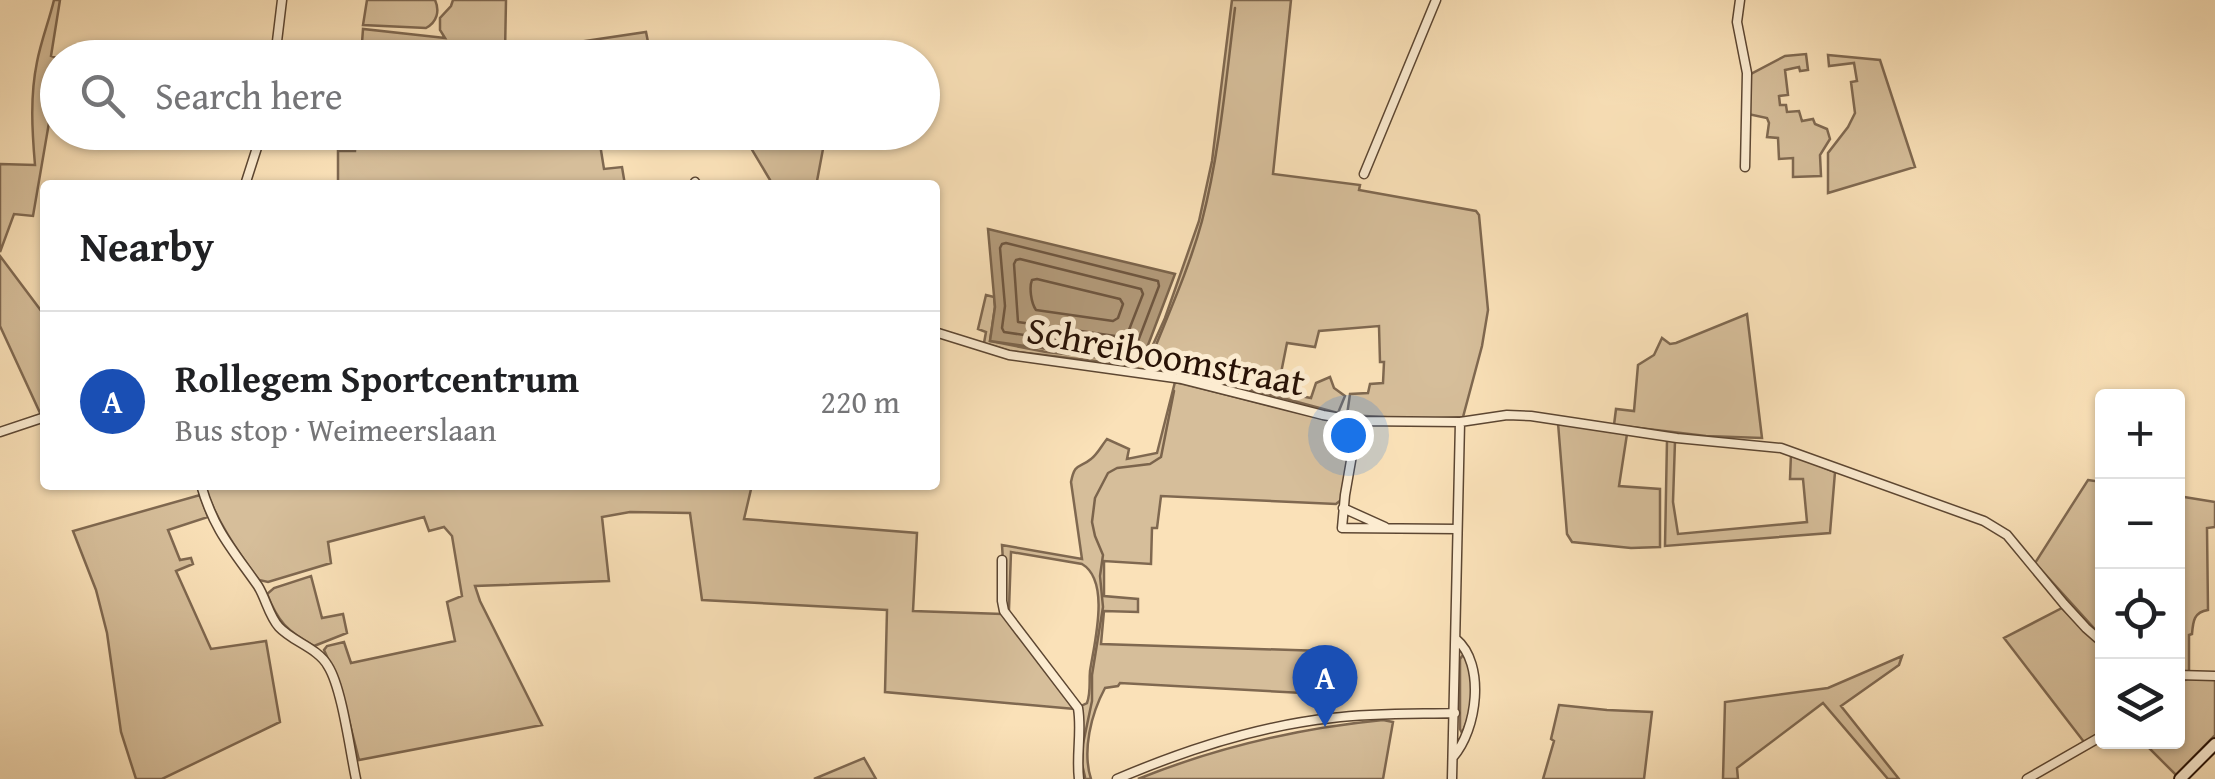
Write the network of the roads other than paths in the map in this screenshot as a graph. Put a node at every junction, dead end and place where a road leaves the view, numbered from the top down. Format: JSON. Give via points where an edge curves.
{"nodes":[{"id":1,"x":282,"y":0,"type":"edge"},
{"id":2,"x":1436,"y":0,"type":"edge"},
{"id":3,"x":1740,"y":0,"type":"edge"},
{"id":4,"x":278,"y":40,"type":"edge"},
{"id":5,"x":256,"y":150,"type":"edge"},
{"id":6,"x":1745,"y":167,"type":"dead end"},
{"id":7,"x":1364,"y":174,"type":"dead end"},
{"id":8,"x":247,"y":180,"type":"edge"},
{"id":9,"x":940,"y":334,"type":"edge"},
{"id":10,"x":40,"y":419,"type":"edge"},
{"id":11,"x":1358,"y":421,"type":"junction"},
{"id":12,"x":1460,"y":422,"type":"junction"},
{"id":13,"x":0,"y":432,"type":"edge"},
{"id":14,"x":203,"y":490,"type":"edge"},
{"id":15,"x":1343,"y":508,"type":"junction"},
{"id":16,"x":1388,"y":528,"type":"junction"},
{"id":17,"x":1457,"y":529,"type":"junction"},
{"id":18,"x":1002,"y":560,"type":"dead end"},
{"id":19,"x":2095,"y":636,"type":"edge"},
{"id":20,"x":1456,"y":640,"type":"junction"},
{"id":21,"x":2185,"y":675,"type":"edge"},
{"id":22,"x":2215,"y":676,"type":"edge"},
{"id":23,"x":1455,"y":714,"type":"junction"},
{"id":24,"x":2095,"y":740,"type":"edge"},
{"id":25,"x":2215,"y":744,"type":"edge"},
{"id":26,"x":1453,"y":757,"type":"junction"},
{"id":27,"x":356,"y":779,"type":"edge"},
{"id":28,"x":1078,"y":779,"type":"edge"},
{"id":29,"x":1117,"y":779,"type":"edge"},
{"id":30,"x":1452,"y":779,"type":"edge"},
{"id":31,"x":2027,"y":779,"type":"edge"},
{"id":32,"x":2180,"y":779,"type":"edge"}],
"edges":[{"from":1,"to":4,"type":"street"},
{"from":2,"to":7,"type":"street"},
{"from":3,"to":6,"type":"street"},
{"from":5,"to":8,"type":"street"},
{"from":9,"to":11,"type":"street","name":"Schreiboomstraat","via":[[1009,355],[1182,379]]},
{"from":10,"to":13,"type":"street"},
{"from":11,"to":12,"type":"street","name":"Schreiboomstraat"},
{"from":11,"to":15,"type":"street"},
{"from":12,"to":17,"type":"street"},
{"from":12,"to":19,"type":"street","name":"Schreiboomstraat","via":[[1531,416],[1798,453],[1996,528]]},
{"from":14,"to":27,"type":"street","via":[[214,522],[274,622],[327,664]]},
{"from":15,"to":16,"type":"street"},
{"from":15,"to":16,"type":"street","via":[[1342,528]]},
{"from":16,"to":17,"type":"street"},
{"from":17,"to":20,"type":"street"},
{"from":18,"to":28,"type":"street","via":[[1004,611],[1078,708]]},
{"from":20,"to":23,"type":"street"},
{"from":20,"to":26,"type":"street","via":[[1471,659],[1475,682],[1466,732]]},
{"from":21,"to":22,"type":"street"},
{"from":23,"to":26,"type":"street"},
{"from":23,"to":29,"type":"street","via":[[1304,722],[1200,748]]},
{"from":24,"to":31,"type":"street"},
{"from":25,"to":32,"type":"street"},
{"from":26,"to":30,"type":"street"}]}
